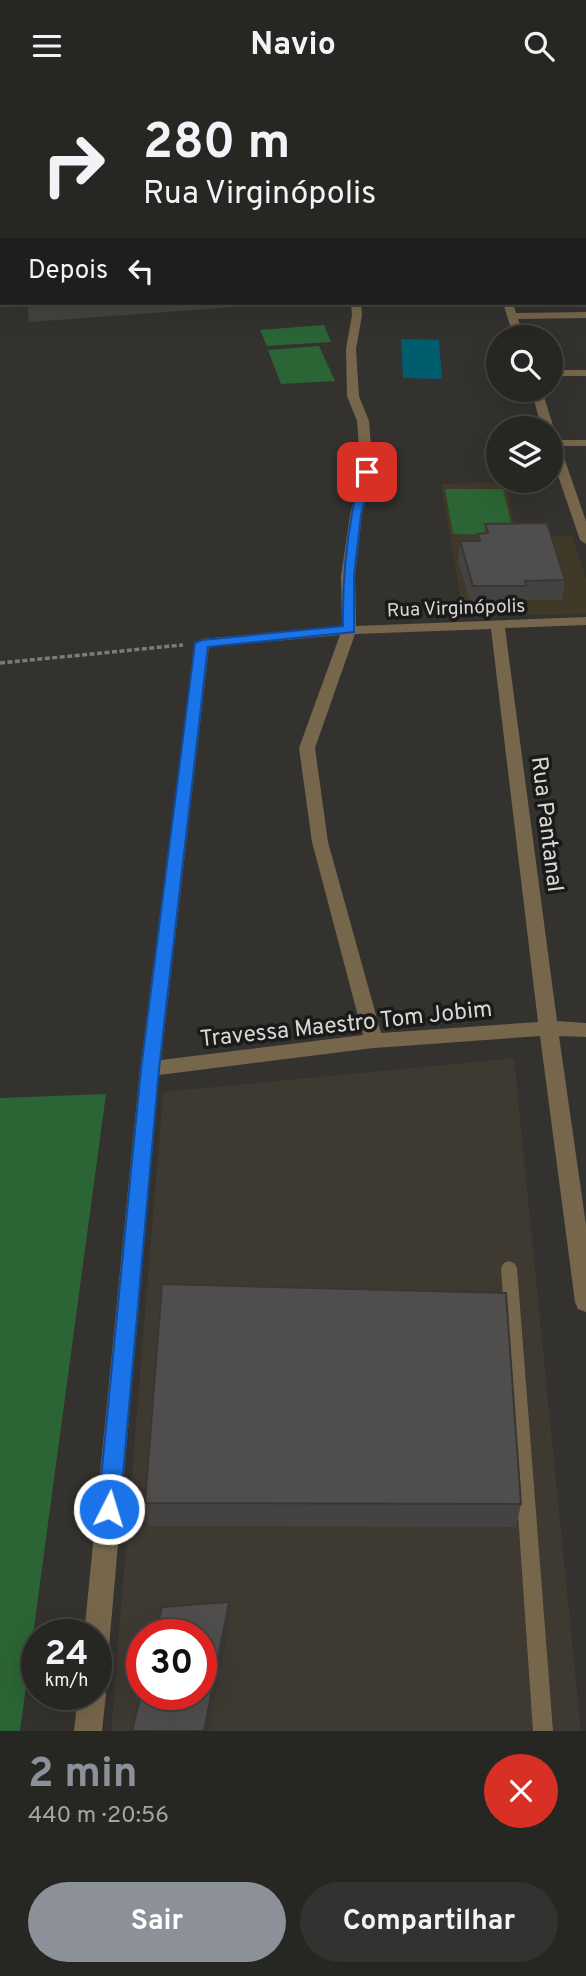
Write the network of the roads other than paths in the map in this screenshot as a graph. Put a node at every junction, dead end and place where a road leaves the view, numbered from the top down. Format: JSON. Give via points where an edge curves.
{"nodes":[{"id":1,"x":356,"y":305,"type":"edge"},
{"id":2,"x":509,"y":305,"type":"edge"},
{"id":3,"x":586,"y":315,"type":"edge"},
{"id":4,"x":513,"y":316,"type":"junction"},
{"id":5,"x":515,"y":325,"type":"edge"},
{"id":6,"x":563,"y":373,"type":"edge"},
{"id":7,"x":586,"y":373,"type":"edge"},
{"id":8,"x":563,"y":441,"type":"edge"},
{"id":9,"x":586,"y":443,"type":"edge"},
{"id":10,"x":563,"y":470,"type":"edge"},
{"id":11,"x":583,"y":524,"type":"edge"},
{"id":12,"x":586,"y":540,"type":"edge"},
{"id":13,"x":586,"y":621,"type":"edge"},
{"id":14,"x":499,"y":625,"type":"junction"},
{"id":15,"x":349,"y":629,"type":"junction"},
{"id":16,"x":548,"y":1028,"type":"junction"},
{"id":17,"x":586,"y":1030,"type":"edge"},
{"id":18,"x":374,"y":1041,"type":"junction"},
{"id":19,"x":150,"y":1069,"type":"junction"},
{"id":20,"x":509,"y":1268,"type":"dead end"},
{"id":21,"x":586,"y":1302,"type":"edge"},
{"id":22,"x":99,"y":1619,"type":"edge"},
{"id":23,"x":91,"y":1710,"type":"edge"},
{"id":24,"x":89,"y":1731,"type":"edge"},
{"id":25,"x":543,"y":1731,"type":"edge"}],
"edges":[{"from":1,"to":15,"type":"street","via":[[351,349],[353,396],[363,421],[367,472],[348,576]]},
{"from":2,"to":4,"type":"street"},
{"from":3,"to":4,"type":"street"},
{"from":4,"to":5,"type":"street"},
{"from":6,"to":7,"type":"street"},
{"from":8,"to":9,"type":"street"},
{"from":10,"to":11,"type":"street"},
{"from":11,"to":12,"type":"street"},
{"from":13,"to":14,"type":"street","name":"Rua Virginópolis"},
{"from":14,"to":15,"type":"street","name":"Rua Virginópolis"},
{"from":14,"to":16,"type":"street","name":"Rua Pantanal"},
{"from":15,"to":18,"type":"street","via":[[307,748],[320,842]]},
{"from":15,"to":19,"type":"street","name":"Rua Virginópolis","via":[[202,643]]},
{"from":16,"to":17,"type":"street"},
{"from":16,"to":18,"type":"street","name":"Travessa Maestro Tom Jobim"},
{"from":16,"to":21,"type":"street","name":"Rua Pantanal"},
{"from":18,"to":19,"type":"street","name":"Travessa Maestro Tom Jobim"},
{"from":19,"to":22,"type":"street"},
{"from":20,"to":25,"type":"lane"},
{"from":23,"to":24,"type":"street"}]}
